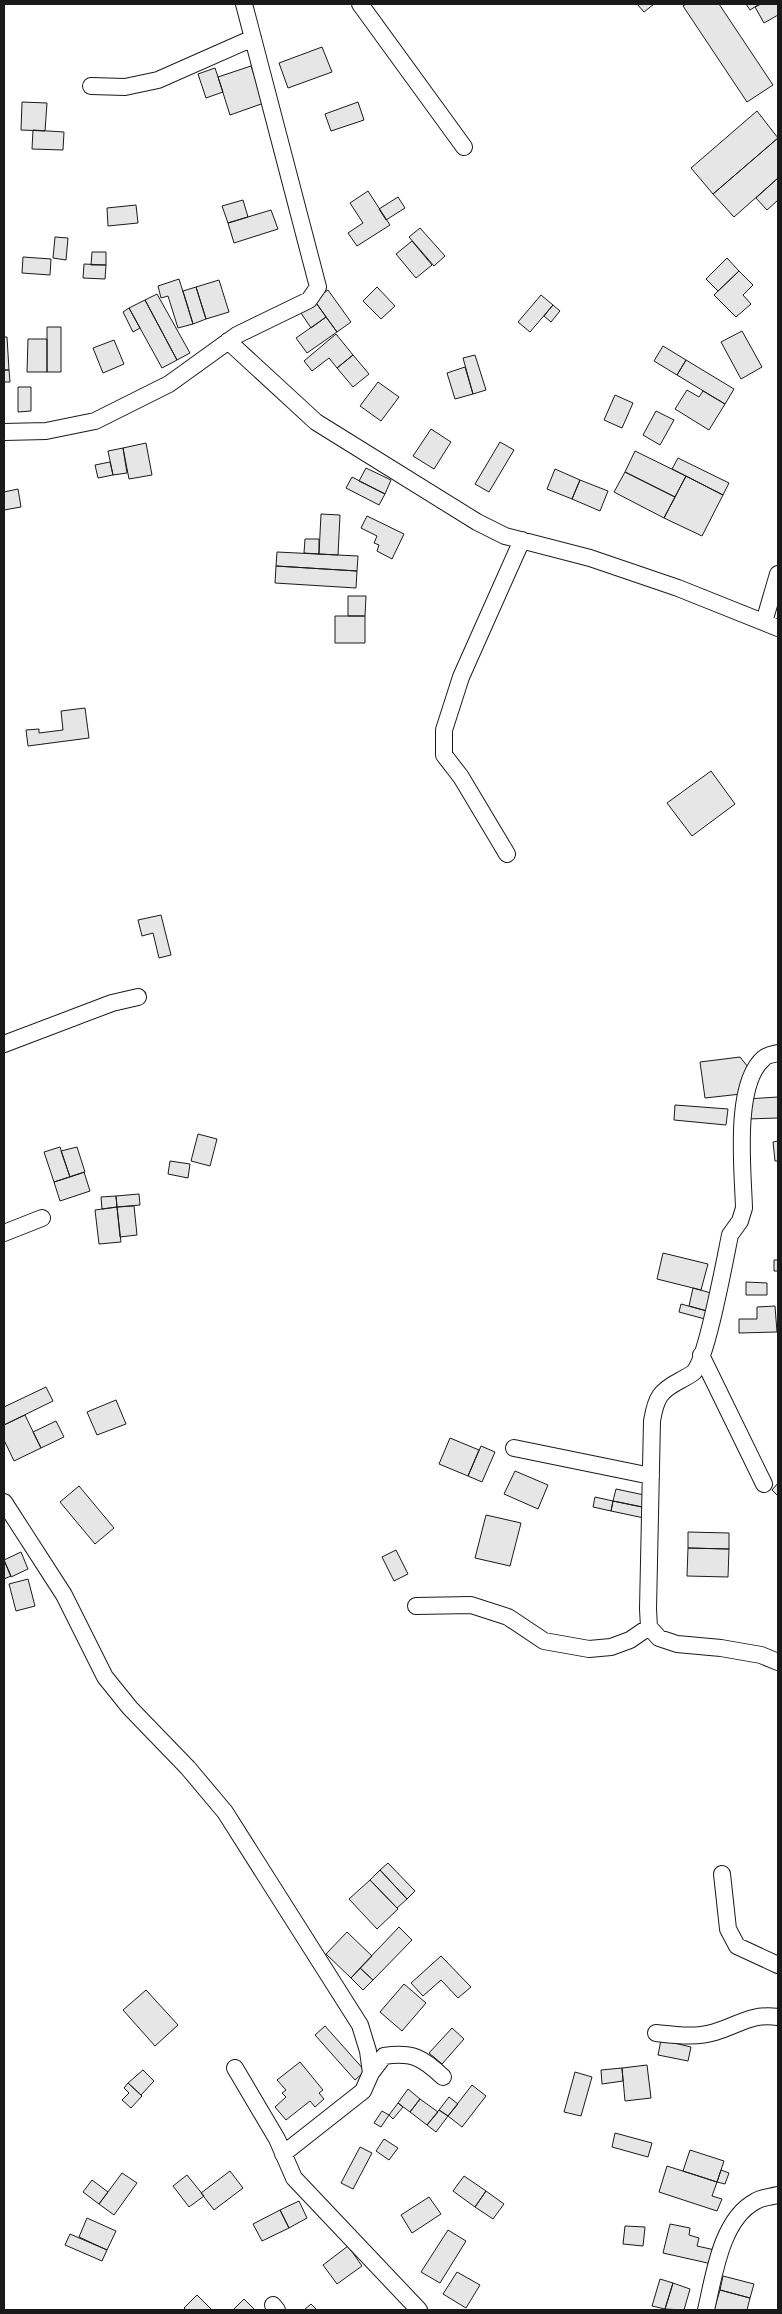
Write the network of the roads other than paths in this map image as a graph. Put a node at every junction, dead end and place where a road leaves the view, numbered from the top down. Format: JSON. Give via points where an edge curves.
{"nodes":[{"id":1,"x":244,"y":4,"type":"edge"},
{"id":2,"x":360,"y":4,"type":"edge"},
{"id":3,"x":253,"y":38,"type":"junction"},
{"id":4,"x":91,"y":86,"type":"dead end"},
{"id":5,"x":464,"y":147,"type":"dead end"},
{"id":6,"x":228,"y":342,"type":"junction"},
{"id":7,"x":4,"y":432,"type":"edge"},
{"id":8,"x":522,"y":540,"type":"junction"},
{"id":9,"x":778,"y":574,"type":"edge"},
{"id":10,"x":771,"y":625,"type":"edge"},
{"id":11,"x":507,"y":854,"type":"dead end"},
{"id":12,"x":138,"y":997,"type":"dead end"},
{"id":13,"x":4,"y":1044,"type":"edge"},
{"id":14,"x":778,"y":1053,"type":"edge"},
{"id":15,"x":42,"y":1218,"type":"dead end"},
{"id":16,"x":4,"y":1233,"type":"edge"},
{"id":17,"x":701,"y":1356,"type":"junction"},
{"id":18,"x":514,"y":1448,"type":"dead end"},
{"id":19,"x":651,"y":1476,"type":"junction"},
{"id":20,"x":764,"y":1484,"type":"dead end"},
{"id":21,"x":4,"y":1502,"type":"edge"},
{"id":22,"x":416,"y":1606,"type":"dead end"},
{"id":23,"x":649,"y":1627,"type":"junction"},
{"id":24,"x":778,"y":1662,"type":"edge"},
{"id":25,"x":722,"y":1874,"type":"dead end"},
{"id":26,"x":778,"y":1965,"type":"edge"},
{"id":27,"x":778,"y":2018,"type":"edge"},
{"id":28,"x":656,"y":2033,"type":"dead end"},
{"id":29,"x":235,"y":2068,"type":"dead end"},
{"id":30,"x":371,"y":2073,"type":"junction"},
{"id":31,"x":443,"y":2077,"type":"dead end"},
{"id":32,"x":282,"y":2154,"type":"junction"},
{"id":33,"x":778,"y":2195,"type":"edge"},
{"id":34,"x":409,"y":2307,"type":"edge"},
{"id":35,"x":706,"y":2310,"type":"edge"}],
"edges":[{"from":1,"to":3,"type":"street"},
{"from":2,"to":5,"type":"street"},
{"from":3,"to":4,"type":"street","via":[[158,80],[125,87]]},
{"from":3,"to":6,"type":"street","via":[[318,287],[309,300],[237,334]]},
{"from":6,"to":7,"type":"street","via":[[169,384],[95,421],[46,431]]},
{"from":6,"to":8,"type":"street","via":[[316,422],[477,522],[505,536]]},
{"from":8,"to":10,"type":"street","via":[[590,558]]},
{"from":8,"to":11,"type":"street","via":[[461,677],[444,730],[444,755],[461,777]]},
{"from":9,"to":10,"type":"street"},
{"from":12,"to":13,"type":"street","via":[[112,1003]]},
{"from":14,"to":17,"type":"street","via":[[764,1058],[754,1071],[746,1095],[742,1116],[744,1208],[730,1235]]},
{"from":15,"to":16,"type":"street"},
{"from":17,"to":19,"type":"street","via":[[694,1372],[664,1389],[655,1402]]},
{"from":17,"to":20,"type":"street"},
{"from":18,"to":19,"type":"street"},
{"from":19,"to":23,"type":"street"},
{"from":21,"to":30,"type":"street","via":[[64,1595],[105,1677],[225,1812],[360,2025]]},
{"from":22,"to":23,"type":"street","via":[[471,1605],[508,1618],[544,1641],[589,1649],[611,1647],[630,1640]]},
{"from":23,"to":24,"type":"street","via":[[659,1638],[677,1644],[761,1655]]},
{"from":25,"to":26,"type":"street","via":[[728,1929],[737,1946]]},
{"from":27,"to":28,"type":"street","via":[[760,2016],[714,2033],[682,2036]]},
{"from":29,"to":32,"type":"street","via":[[277,2139]]},
{"from":30,"to":31,"type":"street","via":[[384,2056],[404,2054],[427,2062]]},
{"from":30,"to":32,"type":"street","via":[[363,2091]]},
{"from":32,"to":34,"type":"street","via":[[294,2178]]},
{"from":33,"to":35,"type":"street","via":[[756,2201],[739,2215],[722,2243]]}]}
